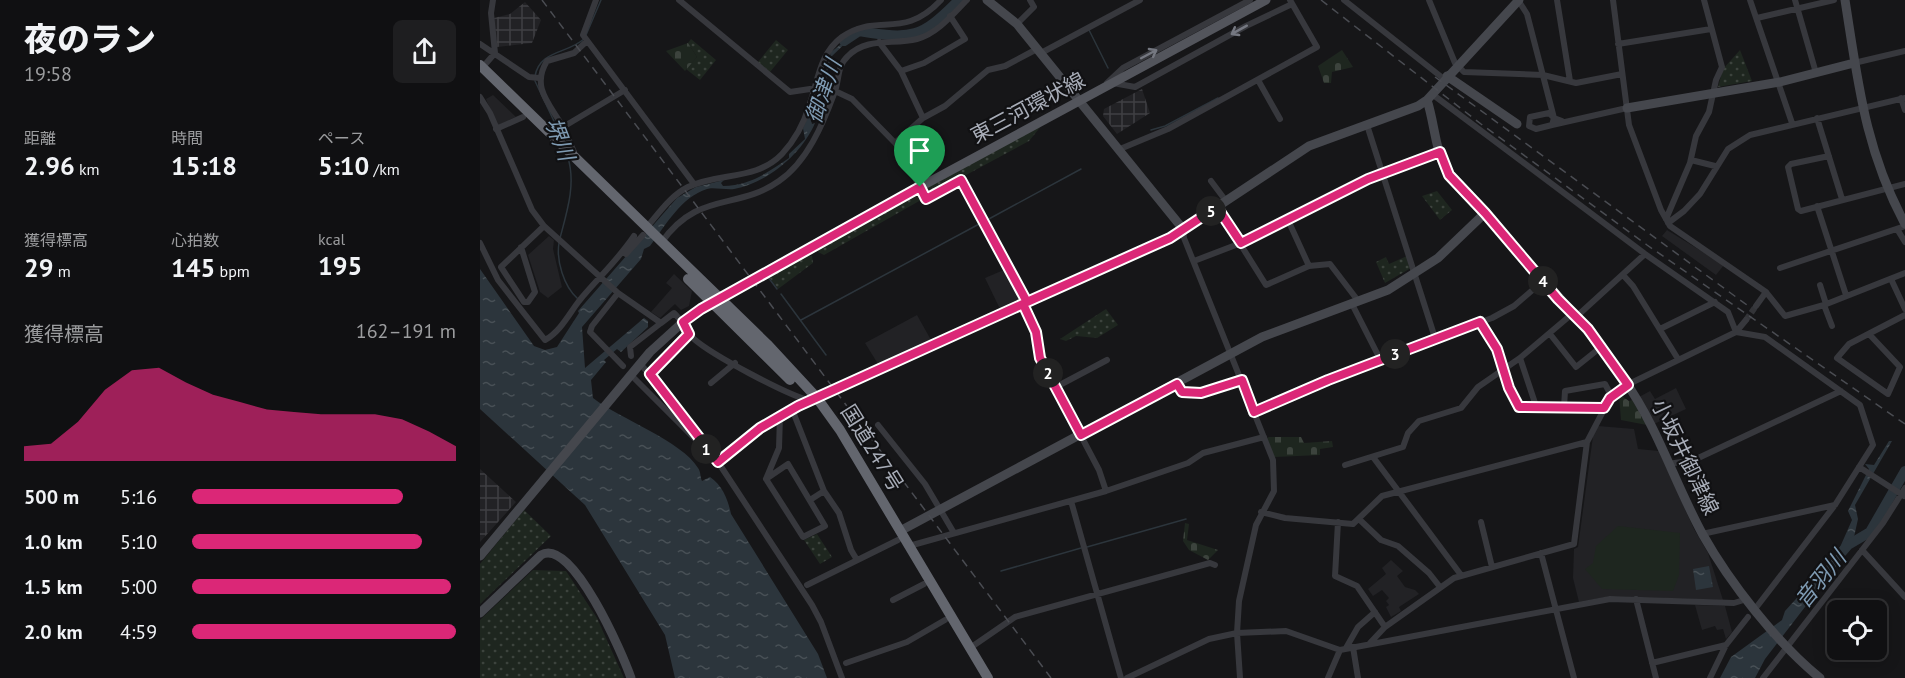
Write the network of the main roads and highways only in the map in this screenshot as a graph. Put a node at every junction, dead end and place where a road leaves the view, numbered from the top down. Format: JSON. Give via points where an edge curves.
{"nodes":[{"id":1,"x":1266,"y":0,"type":"edge"},
{"id":2,"x":481,"y":69,"type":"edge"},
{"id":3,"x":560,"y":149,"type":"junction"},
{"id":4,"x":716,"y":300,"type":"junction"},
{"id":5,"x":899,"y":536,"type":"junction"},
{"id":6,"x":980,"y":678,"type":"edge"},
{"id":7,"x":988,"y":678,"type":"edge"}],
"edges":[{"from":1,"to":4,"type":"main road","name":"東三河環状線"},
{"from":2,"to":3,"type":"highway","name":"国道247号"},
{"from":2,"to":3,"type":"highway","name":"国道247号","via":[[523,117]]},
{"from":3,"to":4,"type":"highway","name":"国道247号"},
{"from":4,"to":5,"type":"highway","name":"国道247号","via":[[818,398]]},
{"from":5,"to":6,"type":"highway","name":"国道247号"},
{"from":5,"to":7,"type":"highway","name":"国道247号","via":[[909,546]]}]}
